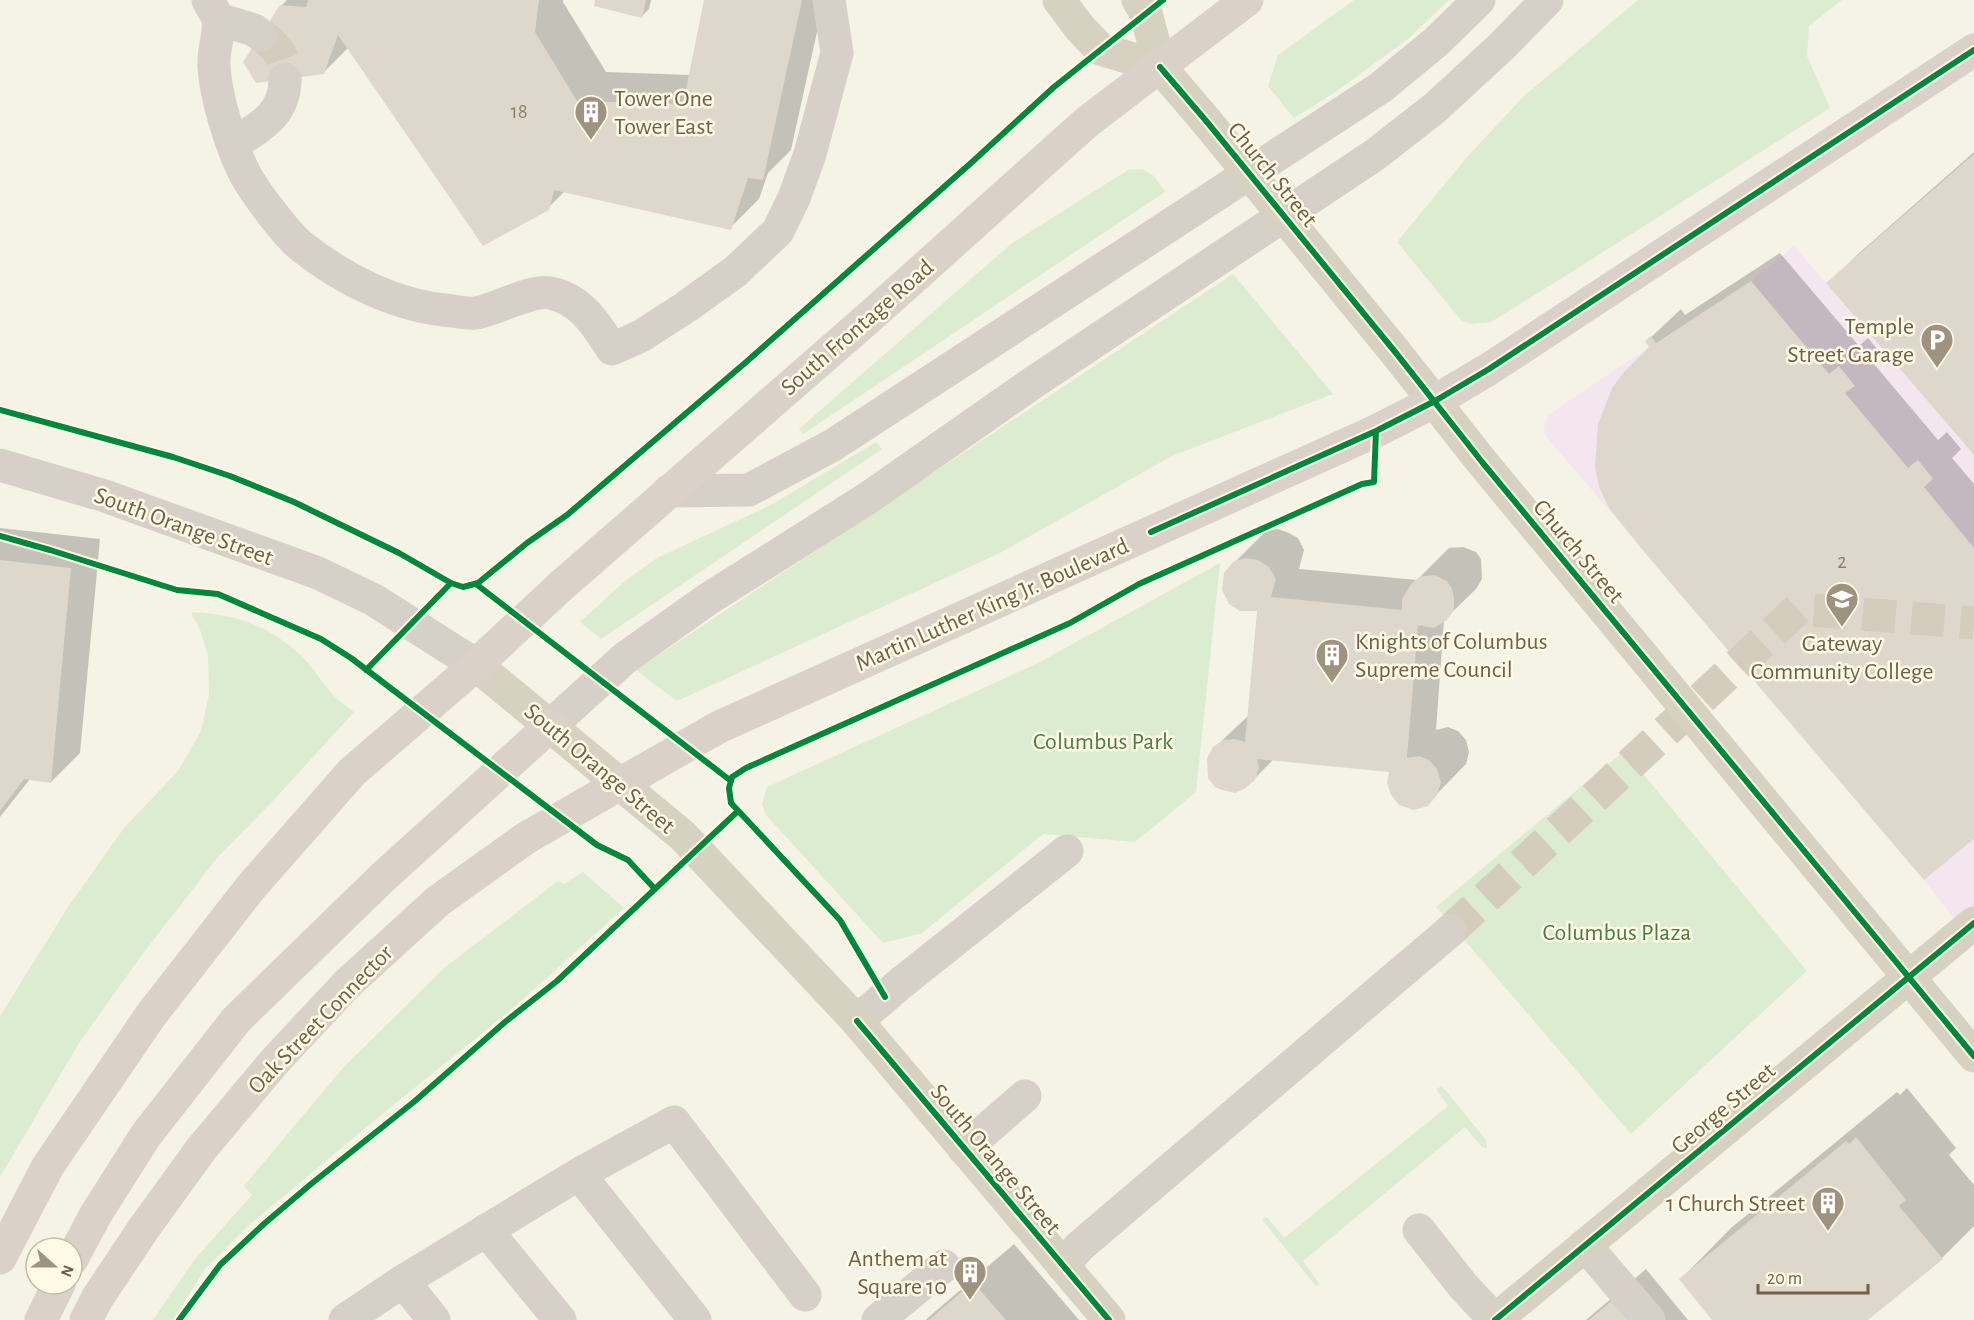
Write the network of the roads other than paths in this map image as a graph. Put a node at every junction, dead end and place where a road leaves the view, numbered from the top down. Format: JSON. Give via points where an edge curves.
{"nodes":[{"id":1,"x":829,"y":0,"type":"edge"},
{"id":2,"x":1059,"y":0,"type":"edge"},
{"id":3,"x":1138,"y":0,"type":"edge"},
{"id":4,"x":1247,"y":0,"type":"edge"},
{"id":5,"x":1479,"y":0,"type":"edge"},
{"id":6,"x":1547,"y":0,"type":"edge"},
{"id":7,"x":220,"y":6,"type":"edge"},
{"id":8,"x":261,"y":35,"type":"tunnel mouth"},
{"id":9,"x":1974,"y":50,"type":"edge"},
{"id":10,"x":1160,"y":67,"type":"junction"},
{"id":11,"x":285,"y":79,"type":"tunnel mouth"},
{"id":12,"x":233,"y":144,"type":"junction"},
{"id":13,"x":1435,"y":401,"type":"junction"},
{"id":14,"x":0,"y":465,"type":"edge"},
{"id":15,"x":669,"y":491,"type":"junction"},
{"id":16,"x":476,"y":665,"type":"junction"},
{"id":17,"x":550,"y":726,"type":"junction"},
{"id":18,"x":620,"y":784,"type":"junction"},
{"id":19,"x":1067,"y":851,"type":"dead end"},
{"id":20,"x":1974,"y":923,"type":"edge"},
{"id":21,"x":1450,"y":931,"type":"tunnel mouth"},
{"id":22,"x":1908,"y":977,"type":"junction"},
{"id":23,"x":857,"y":1021,"type":"junction"},
{"id":24,"x":1974,"y":1056,"type":"edge"},
{"id":25,"x":1024,"y":1096,"type":"dead end"},
{"id":26,"x":964,"y":1149,"type":"junction"},
{"id":27,"x":579,"y":1174,"type":"junction"},
{"id":28,"x":486,"y":1230,"type":"junction"},
{"id":29,"x":1419,"y":1230,"type":"dead end"},
{"id":30,"x":84,"y":1236,"type":"edge"},
{"id":31,"x":1585,"y":1245,"type":"junction"},
{"id":32,"x":0,"y":1258,"type":"edge"},
{"id":33,"x":944,"y":1266,"type":"dead end"},
{"id":34,"x":1063,"y":1266,"type":"junction"},
{"id":35,"x":404,"y":1281,"type":"junction"},
{"id":36,"x":805,"y":1295,"type":"dead end"},
{"id":37,"x":53,"y":1296,"type":"edge"},
{"id":38,"x":41,"y":1320,"type":"edge"},
{"id":39,"x":86,"y":1320,"type":"edge"},
{"id":40,"x":345,"y":1320,"type":"edge"},
{"id":41,"x":434,"y":1320,"type":"edge"},
{"id":42,"x":560,"y":1320,"type":"edge"},
{"id":43,"x":695,"y":1320,"type":"edge"},
{"id":44,"x":878,"y":1320,"type":"edge"},
{"id":45,"x":1109,"y":1320,"type":"edge"},
{"id":46,"x":1496,"y":1320,"type":"edge"},
{"id":47,"x":1649,"y":1320,"type":"edge"}],
"edges":[{"from":1,"to":12,"type":"street","via":[[837,53],[810,154],[778,231],[736,271],[686,307],[641,336],[612,349],[591,316],[570,300],[548,292],[475,313],[409,304],[376,292],[299,244],[245,174]]},
{"from":2,"to":10,"type":"main road","via":[[1100,50]]},
{"from":3,"to":10,"type":"main road","via":[[1146,13]]},
{"from":4,"to":10,"type":"highway","name":"South Frontage Road"},
{"from":5,"to":15,"type":"street","via":[[1380,88],[833,445],[749,490]]},
{"from":6,"to":17,"type":"street","via":[[1436,107],[1376,154],[1053,369],[868,498],[708,599],[626,658]]},
{"from":7,"to":8,"type":"street"},
{"from":7,"to":12,"type":"street","via":[[214,65],[222,116]]},
{"from":9,"to":13,"type":"highway","name":"Martin Luther King Jr. Boulevard"},
{"from":10,"to":13,"type":"main road","name":"Church Street"},
{"from":10,"to":15,"type":"highway","name":"South Frontage Road","via":[[1087,122]]},
{"from":11,"to":12,"type":"street","via":[[276,113]]},
{"from":13,"to":18,"type":"highway","name":"Martin Luther King Jr. Boulevard","via":[[719,727]]},
{"from":13,"to":22,"type":"main road","name":"Church Street"},
{"from":14,"to":16,"type":"street","name":"South Orange Street","via":[[105,496],[318,573],[374,600]]},
{"from":15,"to":16,"type":"highway","name":"South Frontage Road"},
{"from":16,"to":17,"type":"main road","name":"South Orange Street"},
{"from":16,"to":32,"type":"highway","name":"South Frontage Road","via":[[352,772],[251,887],[151,1015],[48,1166]]},
{"from":17,"to":18,"type":"main road","name":"South Orange Street"},
{"from":17,"to":30,"type":"highway","via":[[382,878],[236,1020],[146,1135]]},
{"from":18,"to":23,"type":"main road","name":"South Orange Street","via":[[682,837]]},
{"from":18,"to":39,"type":"highway","name":"Oak Street Connector","via":[[526,838],[438,901],[347,984],[202,1148],[144,1228]]},
{"from":19,"to":23,"type":"street"},
{"from":20,"to":22,"type":"main road","name":"George Street"},
{"from":21,"to":34,"type":"street","via":[[1078,1247]]},
{"from":22,"to":24,"type":"main road","name":"Church Street"},
{"from":22,"to":31,"type":"main road","name":"George Street"},
{"from":23,"to":26,"type":"main road","name":"South Orange Street"},
{"from":25,"to":26,"type":"street"},
{"from":26,"to":34,"type":"main road","name":"South Orange Street"},
{"from":27,"to":28,"type":"street"},
{"from":27,"to":36,"type":"street","via":[[674,1122]]},
{"from":27,"to":43,"type":"street"},
{"from":28,"to":35,"type":"street"},
{"from":28,"to":42,"type":"street"},
{"from":29,"to":46,"type":"street"},
{"from":31,"to":46,"type":"main road","name":"George Street"},
{"from":31,"to":47,"type":"street"},
{"from":33,"to":44,"type":"street"},
{"from":34,"to":45,"type":"main road","name":"South Orange Street"},
{"from":35,"to":40,"type":"street"},
{"from":35,"to":41,"type":"street"},
{"from":37,"to":38,"type":"highway"}]}
